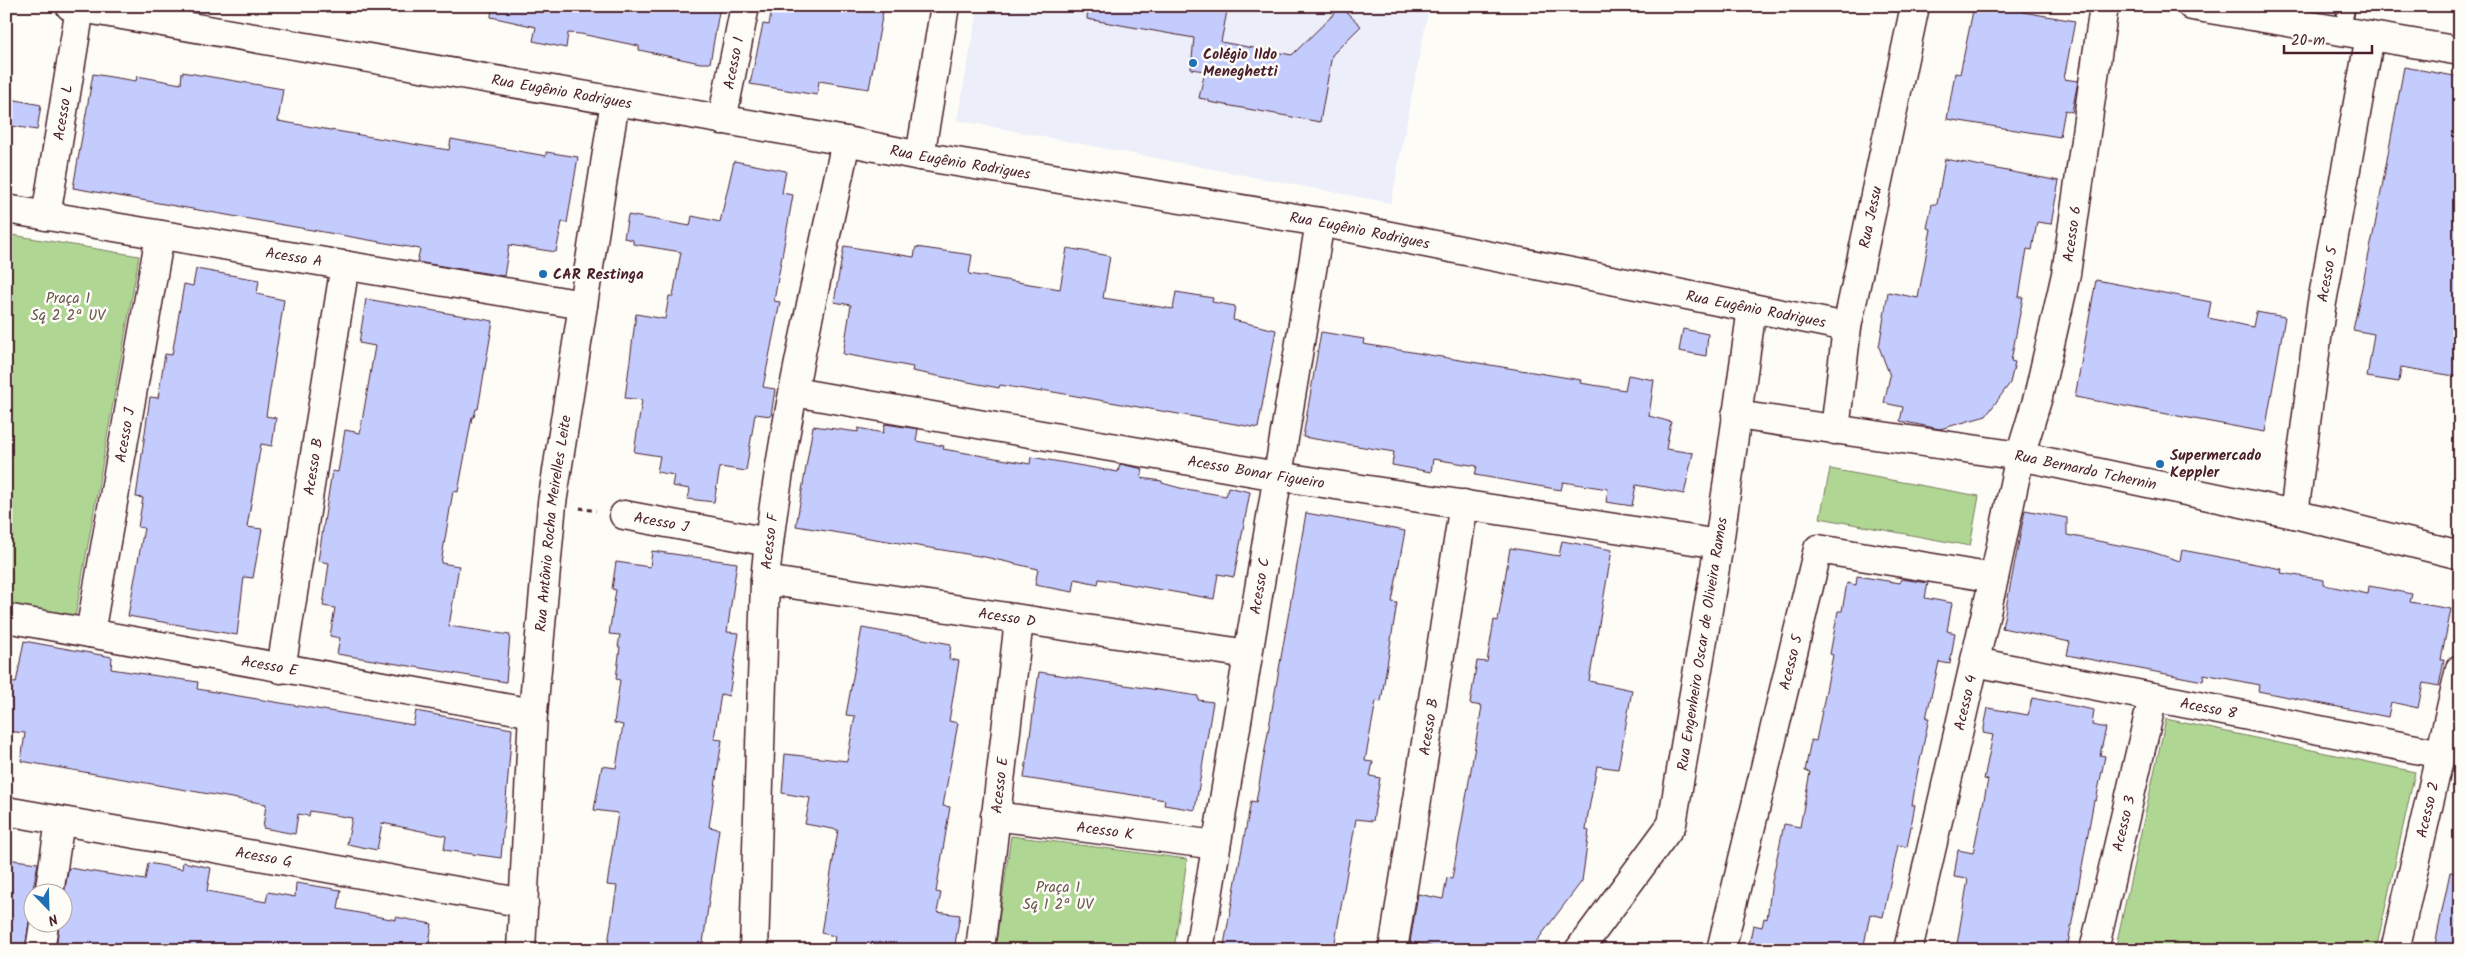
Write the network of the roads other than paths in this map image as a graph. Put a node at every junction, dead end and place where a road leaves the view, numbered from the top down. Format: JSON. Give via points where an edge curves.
{"nodes":[{"id":1,"x":745,"y":6,"type":"edge"},
{"id":2,"x":945,"y":6,"type":"edge"},
{"id":3,"x":1916,"y":6,"type":"edge"},
{"id":4,"x":2104,"y":6,"type":"edge"},
{"id":5,"x":2192,"y":6,"type":"edge"},
{"id":6,"x":75,"y":7,"type":"edge"},
{"id":7,"x":157,"y":14,"type":"edge"},
{"id":8,"x":2345,"y":19,"type":"edge"},
{"id":9,"x":2370,"y":36,"type":"junction"},
{"id":10,"x":2460,"y":51,"type":"edge"},
{"id":11,"x":614,"y":101,"type":"junction"},
{"id":12,"x":722,"y":120,"type":"junction"},
{"id":13,"x":846,"y":141,"type":"junction"},
{"id":14,"x":920,"y":156,"type":"junction"},
{"id":15,"x":6,"y":209,"type":"edge"},
{"id":16,"x":46,"y":216,"type":"junction"},
{"id":17,"x":1320,"y":222,"type":"junction"},
{"id":18,"x":160,"y":235,"type":"junction"},
{"id":19,"x":345,"y":266,"type":"junction"},
{"id":20,"x":583,"y":305,"type":"junction"},
{"id":21,"x":1752,"y":308,"type":"junction"},
{"id":22,"x":1847,"y":327,"type":"junction"},
{"id":23,"x":794,"y":392,"type":"junction"},
{"id":24,"x":1736,"y":415,"type":"junction"},
{"id":25,"x":1835,"y":430,"type":"junction"},
{"id":26,"x":2020,"y":456,"type":"junction"},
{"id":27,"x":1277,"y":476,"type":"junction"},
{"id":28,"x":1464,"y":504,"type":"junction"},
{"id":29,"x":2294,"y":514,"type":"junction"},
{"id":30,"x":624,"y":515,"type":"road end"},
{"id":31,"x":769,"y":542,"type":"junction"},
{"id":32,"x":1719,"y":544,"type":"junction"},
{"id":33,"x":2460,"y":555,"type":"edge"},
{"id":34,"x":1994,"y":578,"type":"junction"},
{"id":35,"x":765,"y":580,"type":"junction"},
{"id":36,"x":6,"y":618,"type":"edge"},
{"id":37,"x":1019,"y":621,"type":"junction"},
{"id":38,"x":90,"y":633,"type":"junction"},
{"id":39,"x":1248,"y":654,"type":"junction"},
{"id":40,"x":1975,"y":662,"type":"junction"},
{"id":41,"x":281,"y":669,"type":"junction"},
{"id":42,"x":2460,"y":669,"type":"edge"},
{"id":43,"x":2153,"y":697,"type":"junction"},
{"id":44,"x":533,"y":713,"type":"junction"},
{"id":45,"x":2441,"y":754,"type":"junction"},
{"id":46,"x":6,"y":811,"type":"edge"},
{"id":47,"x":995,"y":816,"type":"junction"},
{"id":48,"x":60,"y":821,"type":"junction"},
{"id":49,"x":1216,"y":845,"type":"junction"},
{"id":50,"x":51,"y":884,"type":"edge"},
{"id":51,"x":524,"y":903,"type":"junction"},
{"id":52,"x":42,"y":934,"type":"edge"},
{"id":53,"x":40,"y":950,"type":"edge"},
{"id":54,"x":521,"y":950,"type":"edge"},
{"id":55,"x":754,"y":950,"type":"edge"},
{"id":56,"x":980,"y":950,"type":"edge"},
{"id":57,"x":1199,"y":950,"type":"edge"},
{"id":58,"x":1393,"y":950,"type":"edge"},
{"id":59,"x":1580,"y":950,"type":"edge"},
{"id":60,"x":1721,"y":950,"type":"edge"},
{"id":61,"x":1908,"y":950,"type":"edge"},
{"id":62,"x":2094,"y":950,"type":"edge"},
{"id":63,"x":2395,"y":950,"type":"edge"}],
"edges":[{"from":1,"to":12,"type":"street","name":"Acesso 1"},
{"from":2,"to":14,"type":"street"},
{"from":3,"to":22,"type":"street","name":"Rua Jessu"},
{"from":4,"to":26,"type":"street","name":"Acesso 6","via":[[2066,274],[2038,397]]},
{"from":5,"to":8,"type":"street"},
{"from":6,"to":7,"type":"street","name":"Rua Eugênio Rodrigues"},
{"from":6,"to":16,"type":"street","name":"Acesso L"},
{"from":7,"to":11,"type":"street","name":"Rua Eugênio Rodrigues"},
{"from":8,"to":9,"type":"street"},
{"from":9,"to":10,"type":"street"},
{"from":9,"to":29,"type":"street","name":"Acesso 5","via":[[2321,308]]},
{"from":11,"to":12,"type":"street","name":"Rua Eugênio Rodrigues"},
{"from":11,"to":20,"type":"street","name":"Rua Antônio Rocha Meirelles Leite"},
{"from":12,"to":13,"type":"street","name":"Rua Eugênio Rodrigues"},
{"from":13,"to":14,"type":"street","name":"Rua Eugênio Rodrigues"},
{"from":13,"to":23,"type":"street","name":"Acesso F"},
{"from":14,"to":17,"type":"street","name":"Rua Eugênio Rodrigues"},
{"from":15,"to":16,"type":"street","name":"Acesso A"},
{"from":16,"to":18,"type":"street","name":"Acesso A"},
{"from":17,"to":21,"type":"street","name":"Rua Eugênio Rodrigues"},
{"from":17,"to":27,"type":"street","name":"Acesso C"},
{"from":18,"to":19,"type":"street","name":"Acesso A"},
{"from":18,"to":38,"type":"street","name":"Acesso J"},
{"from":19,"to":20,"type":"street","name":"Acesso A"},
{"from":19,"to":41,"type":"street","name":"Acesso B"},
{"from":20,"to":44,"type":"street","name":"Rua Antônio Rocha Meirelles Leite","via":[[552,503]]},
{"from":21,"to":22,"type":"street","name":"Rua Eugênio Rodrigues"},
{"from":21,"to":24,"type":"street","name":"Rua Engenheiro Oscar de Oliveira Ramos"},
{"from":22,"to":25,"type":"street","name":"Rua Jessu"},
{"from":23,"to":27,"type":"street","name":"Acesso Bonar Figueiro"},
{"from":23,"to":31,"type":"street","name":"Acesso F"},
{"from":24,"to":25,"type":"street","name":"Rua Bernardo Tchernin"},
{"from":24,"to":32,"type":"street","name":"Rua Engenheiro Oscar de Oliveira Ramos"},
{"from":25,"to":26,"type":"street","name":"Rua Bernardo Tchernin"},
{"from":26,"to":29,"type":"street","name":"Rua Bernardo Tchernin"},
{"from":26,"to":34,"type":"street","name":"Acesso 4"},
{"from":27,"to":28,"type":"street","name":"Acesso Bonar Figueiro"},
{"from":27,"to":39,"type":"street","name":"Acesso C"},
{"from":28,"to":32,"type":"street","name":"Acesso Bonar Figueiro"},
{"from":28,"to":58,"type":"street","name":"Acesso B"},
{"from":29,"to":33,"type":"street","name":"Rua Bernardo Tchernin"},
{"from":30,"to":31,"type":"street","name":"Acesso J"},
{"from":31,"to":35,"type":"street","name":"Acesso F"},
{"from":32,"to":59,"type":"street","name":"Rua Engenheiro Oscar de Oliveira Ramos","via":[[1672,824]]},
{"from":34,"to":40,"type":"street","name":"Acesso 4"},
{"from":34,"to":60,"type":"street","name":"Acesso 5","via":[[1818,549]]},
{"from":35,"to":37,"type":"street","name":"Acesso D"},
{"from":35,"to":55,"type":"street","name":"Acesso F"},
{"from":36,"to":38,"type":"street","name":"Acesso E"},
{"from":37,"to":39,"type":"street","name":"Acesso D"},
{"from":37,"to":47,"type":"street","name":"Acesso E"},
{"from":38,"to":41,"type":"street","name":"Acesso E"},
{"from":39,"to":49,"type":"street","name":"Acesso C"},
{"from":40,"to":43,"type":"street","name":"Acesso 8"},
{"from":40,"to":61,"type":"street","name":"Acesso 4"},
{"from":41,"to":44,"type":"street","name":"Acesso E"},
{"from":42,"to":45,"type":"street","name":"Acesso 2"},
{"from":43,"to":45,"type":"street","name":"Acesso 8"},
{"from":43,"to":62,"type":"street","name":"Acesso 3"},
{"from":44,"to":51,"type":"street","name":"Rua Antônio Rocha Meirelles Leite"},
{"from":45,"to":63,"type":"street","name":"Acesso 2"},
{"from":46,"to":48,"type":"street","name":"Acesso G"},
{"from":47,"to":49,"type":"street","name":"Acesso K"},
{"from":47,"to":56,"type":"street","name":"Acesso E"},
{"from":48,"to":50,"type":"street"},
{"from":48,"to":51,"type":"street","name":"Acesso G"},
{"from":49,"to":57,"type":"street","name":"Acesso C"},
{"from":51,"to":54,"type":"street","name":"Rua Antônio Rocha Meirelles Leite"},
{"from":52,"to":53,"type":"street"}]}
